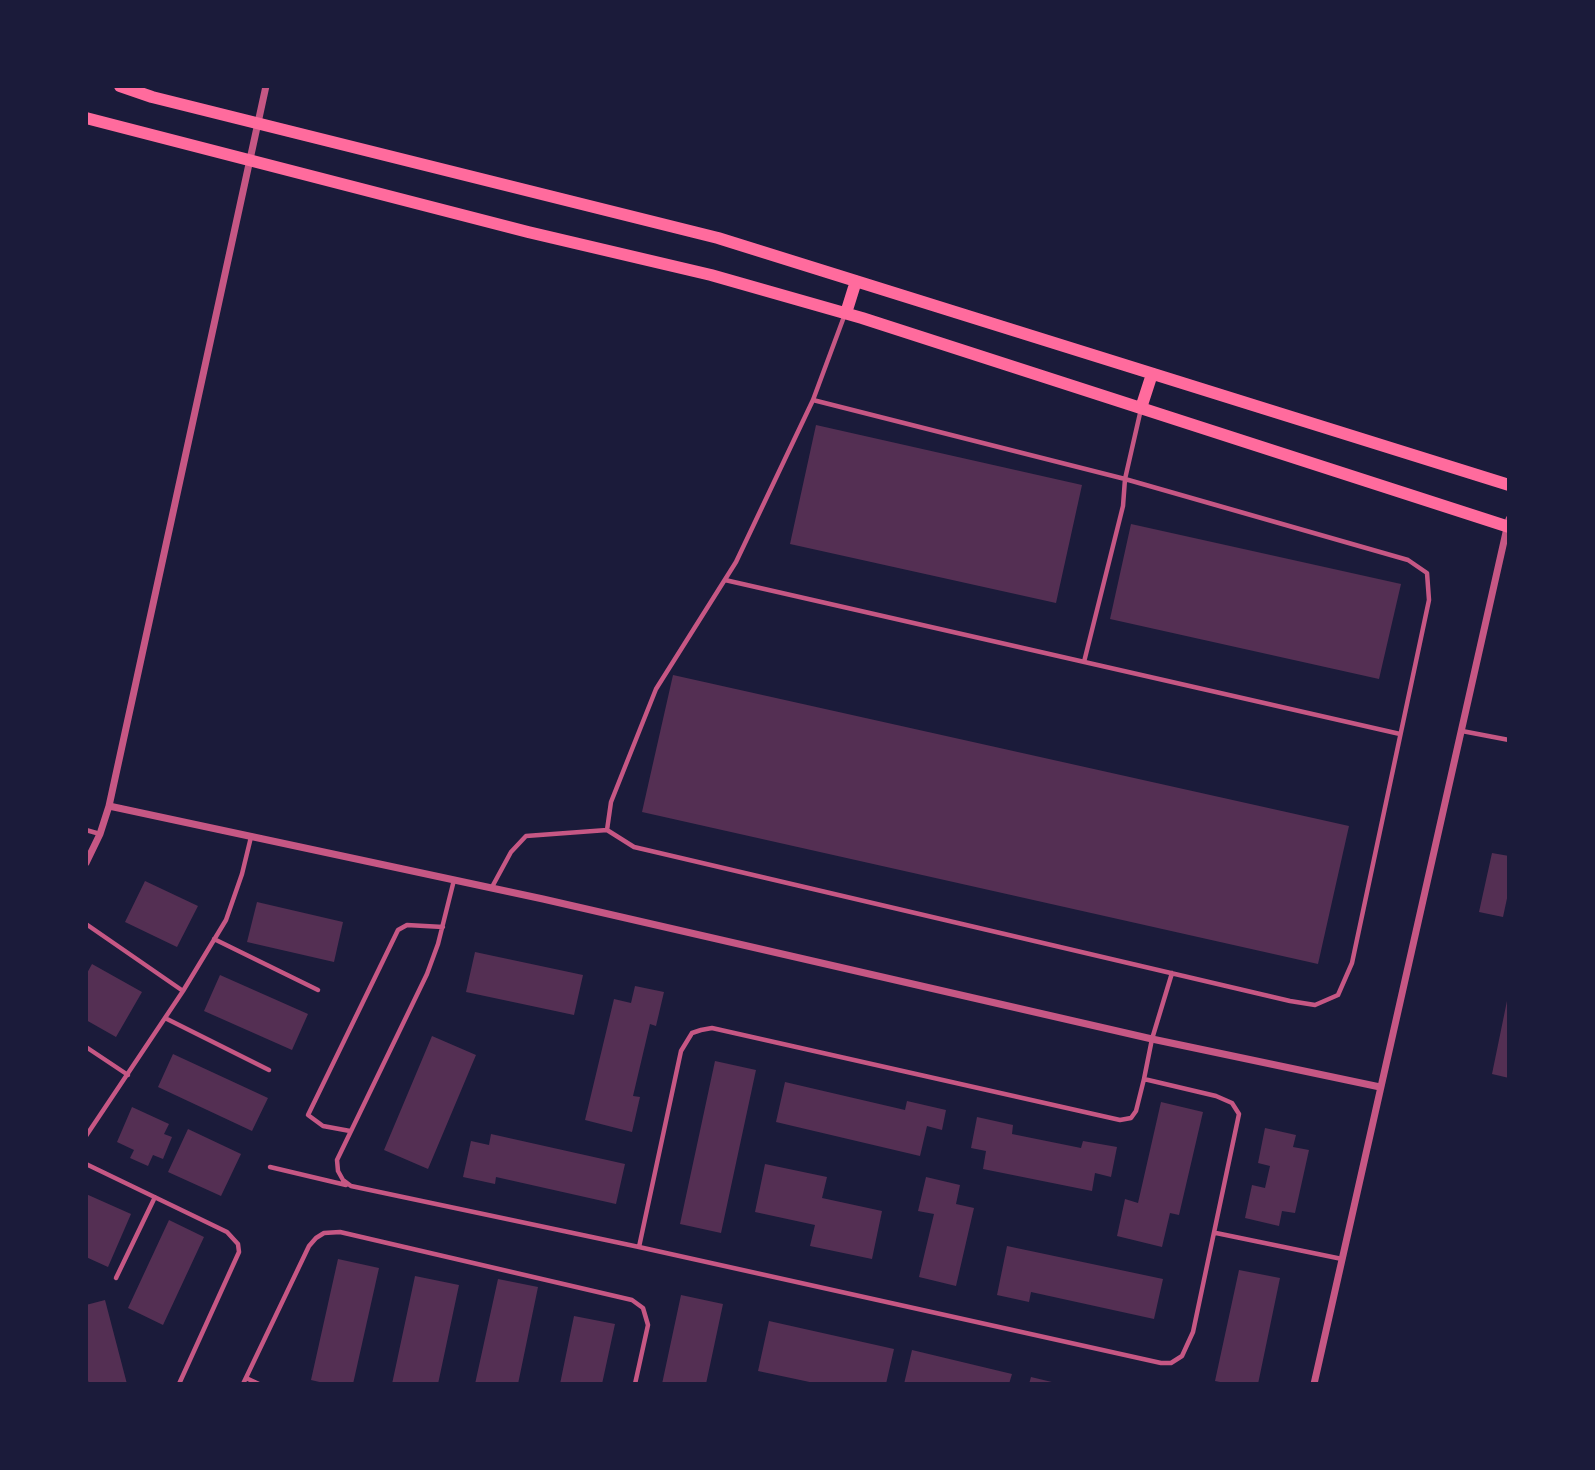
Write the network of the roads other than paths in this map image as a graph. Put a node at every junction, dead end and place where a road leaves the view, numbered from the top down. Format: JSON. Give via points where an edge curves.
{"nodes":[{"id":1,"x":120,"y":86,"type":"edge"},
{"id":2,"x":266,"y":86,"type":"edge"},
{"id":3,"x":86,"y":118,"type":"edge"},
{"id":4,"x":257,"y":123,"type":"junction"},
{"id":5,"x":250,"y":161,"type":"junction"},
{"id":6,"x":856,"y":281,"type":"junction"},
{"id":7,"x":846,"y":313,"type":"junction"},
{"id":8,"x":1152,"y":374,"type":"junction"},
{"id":9,"x":813,"y":400,"type":"junction"},
{"id":10,"x":1141,"y":408,"type":"junction"},
{"id":11,"x":1125,"y":479,"type":"junction"},
{"id":12,"x":1509,"y":485,"type":"edge"},
{"id":13,"x":1509,"y":524,"type":"edge"},
{"id":14,"x":725,"y":580,"type":"junction"},
{"id":15,"x":1084,"y":662,"type":"junction"},
{"id":16,"x":1461,"y":731,"type":"junction"},
{"id":17,"x":1400,"y":734,"type":"junction"},
{"id":18,"x":1509,"y":740,"type":"edge"},
{"id":19,"x":109,"y":806,"type":"junction"},
{"id":20,"x":86,"y":830,"type":"edge"},
{"id":21,"x":607,"y":830,"type":"junction"},
{"id":22,"x":100,"y":834,"type":"junction"},
{"id":23,"x":251,"y":836,"type":"junction"},
{"id":24,"x":86,"y":863,"type":"edge"},
{"id":25,"x":454,"y":880,"type":"junction"},
{"id":26,"x":492,"y":888,"type":"junction"},
{"id":27,"x":86,"y":924,"type":"edge"},
{"id":28,"x":443,"y":927,"type":"junction"},
{"id":29,"x":214,"y":939,"type":"junction"},
{"id":30,"x":1172,"y":972,"type":"junction"},
{"id":31,"x":183,"y":990,"type":"junction"},
{"id":32,"x":318,"y":990,"type":"dead end"},
{"id":33,"x":165,"y":1018,"type":"junction"},
{"id":34,"x":1152,"y":1039,"type":"junction"},
{"id":35,"x":86,"y":1047,"type":"edge"},
{"id":36,"x":269,"y":1070,"type":"dead end"},
{"id":37,"x":128,"y":1075,"type":"junction"},
{"id":38,"x":1144,"y":1079,"type":"junction"},
{"id":39,"x":1380,"y":1087,"type":"junction"},
{"id":40,"x":350,"y":1131,"type":"junction"},
{"id":41,"x":86,"y":1136,"type":"edge"},
{"id":42,"x":86,"y":1164,"type":"edge"},
{"id":43,"x":270,"y":1167,"type":"dead end"},
{"id":44,"x":351,"y":1186,"type":"junction"},
{"id":45,"x":155,"y":1197,"type":"junction"},
{"id":46,"x":1216,"y":1233,"type":"junction"},
{"id":47,"x":639,"y":1247,"type":"junction"},
{"id":48,"x":1342,"y":1259,"type":"junction"},
{"id":49,"x":116,"y":1278,"type":"dead end"},
{"id":50,"x":246,"y":1378,"type":"junction"},
{"id":51,"x":179,"y":1384,"type":"edge"},
{"id":52,"x":243,"y":1384,"type":"edge"},
{"id":53,"x":259,"y":1384,"type":"edge"},
{"id":54,"x":635,"y":1384,"type":"edge"},
{"id":55,"x":1314,"y":1384,"type":"edge"}],
"edges":[{"from":1,"to":4,"type":"main road"},
{"from":2,"to":4,"type":"street"},
{"from":3,"to":5,"type":"main road"},
{"from":4,"to":5,"type":"street"},
{"from":4,"to":6,"type":"main road","via":[[718,238]]},
{"from":5,"to":7,"type":"main road"},
{"from":5,"to":19,"type":"street"},
{"from":6,"to":7,"type":"main road"},
{"from":6,"to":8,"type":"main road"},
{"from":7,"to":9,"type":"lane"},
{"from":7,"to":10,"type":"main road"},
{"from":8,"to":10,"type":"main road"},
{"from":8,"to":12,"type":"main road"},
{"from":9,"to":11,"type":"lane"},
{"from":9,"to":14,"type":"lane"},
{"from":10,"to":11,"type":"lane"},
{"from":10,"to":13,"type":"main road"},
{"from":11,"to":15,"type":"lane","via":[[1123,506]]},
{"from":11,"to":17,"type":"lane","via":[[1408,560],[1427,573],[1429,600]]},
{"from":13,"to":16,"type":"street"},
{"from":14,"to":15,"type":"lane"},
{"from":14,"to":21,"type":"lane","via":[[656,689],[611,802]]},
{"from":15,"to":17,"type":"lane"},
{"from":16,"to":18,"type":"lane"},
{"from":16,"to":39,"type":"street"},
{"from":17,"to":30,"type":"lane","via":[[1352,963],[1338,995],[1315,1005]]},
{"from":19,"to":22,"type":"street"},
{"from":19,"to":23,"type":"street"},
{"from":20,"to":22,"type":"lane"},
{"from":21,"to":26,"type":"lane","via":[[526,836],[511,852]]},
{"from":21,"to":30,"type":"lane","via":[[634,847]]},
{"from":22,"to":24,"type":"street"},
{"from":23,"to":25,"type":"street"},
{"from":23,"to":29,"type":"lane","via":[[226,920]]},
{"from":25,"to":26,"type":"street"},
{"from":25,"to":28,"type":"lane"},
{"from":26,"to":34,"type":"street"},
{"from":27,"to":31,"type":"lane"},
{"from":28,"to":40,"type":"lane","via":[[427,974]]},
{"from":28,"to":40,"type":"lane","via":[[407,925],[398,930],[308,1115],[323,1126]]},
{"from":29,"to":31,"type":"lane"},
{"from":29,"to":32,"type":"lane"},
{"from":30,"to":34,"type":"lane"},
{"from":31,"to":33,"type":"lane"},
{"from":33,"to":36,"type":"lane"},
{"from":33,"to":37,"type":"lane"},
{"from":34,"to":38,"type":"lane"},
{"from":34,"to":39,"type":"street"},
{"from":35,"to":37,"type":"lane"},
{"from":37,"to":41,"type":"lane"},
{"from":38,"to":46,"type":"lane","via":[[1216,1096],[1232,1103],[1239,1114]]},
{"from":38,"to":47,"type":"lane","via":[[1136,1111],[1131,1118],[1120,1120],[712,1028],[701,1030],[692,1033],[681,1051]]},
{"from":39,"to":48,"type":"street"},
{"from":40,"to":44,"type":"lane","via":[[337,1160],[338,1171]]},
{"from":42,"to":45,"type":"lane"},
{"from":43,"to":44,"type":"lane"},
{"from":44,"to":47,"type":"lane"},
{"from":45,"to":49,"type":"lane"},
{"from":45,"to":51,"type":"lane","via":[[227,1232],[238,1244],[239,1252]]},
{"from":46,"to":47,"type":"lane","via":[[1193,1332],[1182,1356],[1171,1363]]},
{"from":46,"to":48,"type":"lane"},
{"from":48,"to":55,"type":"street"},
{"from":50,"to":52,"type":"lane"},
{"from":50,"to":53,"type":"lane"},
{"from":50,"to":54,"type":"lane","via":[[309,1246],[324,1233],[340,1231],[632,1300],[643,1308],[648,1325]]}]}
